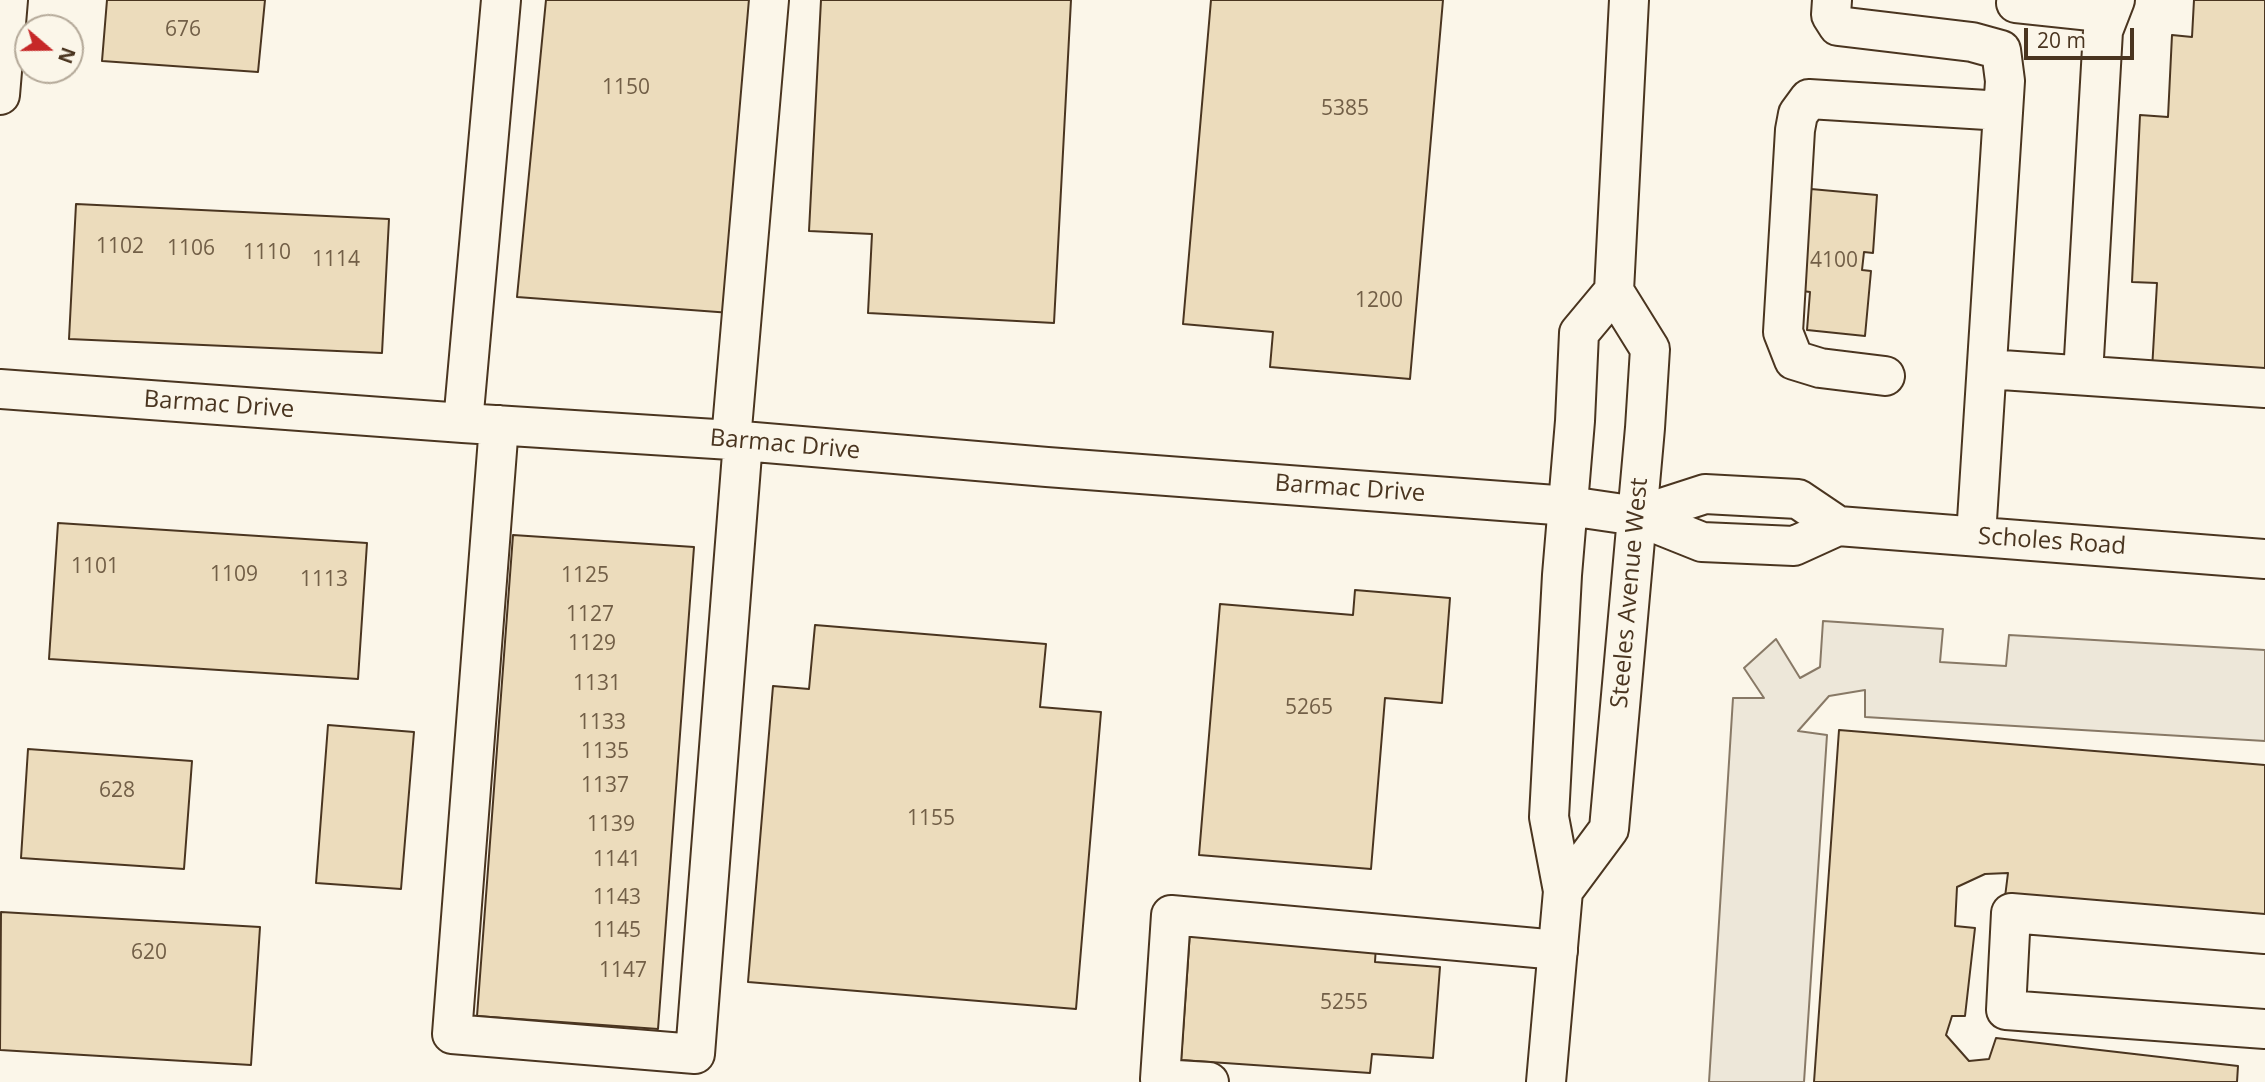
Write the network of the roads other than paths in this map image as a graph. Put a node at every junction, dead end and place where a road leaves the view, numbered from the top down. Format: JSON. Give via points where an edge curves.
{"nodes":[{"id":1,"x":8,"y":0,"type":"edge"},
{"id":2,"x":502,"y":0,"type":"edge"},
{"id":3,"x":769,"y":0,"type":"edge"},
{"id":4,"x":1629,"y":0,"type":"edge"},
{"id":5,"x":1832,"y":0,"type":"edge"},
{"id":6,"x":2016,"y":2,"type":"edge"},
{"id":7,"x":2113,"y":6,"type":"edge"},
{"id":8,"x":2001,"y":50,"type":"junction"},
{"id":9,"x":0,"y":95,"type":"edge"},
{"id":10,"x":2003,"y":111,"type":"junction"},
{"id":11,"x":1614,"y":291,"type":"junction"},
{"id":12,"x":1987,"y":369,"type":"junction"},
{"id":13,"x":2083,"y":375,"type":"junction"},
{"id":14,"x":1885,"y":376,"type":"dead end"},
{"id":15,"x":2265,"y":388,"type":"edge"},
{"id":16,"x":0,"y":389,"type":"edge"},
{"id":17,"x":481,"y":424,"type":"junction"},
{"id":18,"x":737,"y":440,"type":"junction"},
{"id":19,"x":1569,"y":506,"type":"junction"},
{"id":20,"x":1637,"y":516,"type":"junction"},
{"id":21,"x":1976,"y":536,"type":"junction"},
{"id":22,"x":2265,"y":559,"type":"edge"},
{"id":23,"x":1563,"y":891,"type":"junction"},
{"id":24,"x":2265,"y":934,"type":"edge"},
{"id":25,"x":1558,"y":950,"type":"junction"},
{"id":26,"x":2265,"y":1029,"type":"edge"},
{"id":27,"x":1209,"y":1082,"type":"edge"},
{"id":28,"x":1546,"y":1082,"type":"edge"}],
"edges":[{"from":1,"to":9,"type":"street"},
{"from":2,"to":17,"type":"street"},
{"from":3,"to":18,"type":"street"},
{"from":4,"to":11,"type":"street"},
{"from":5,"to":8,"type":"street","via":[[1831,15],[1838,26]]},
{"from":6,"to":7,"type":"street"},
{"from":6,"to":8,"type":"street"},
{"from":7,"to":13,"type":"street","via":[[2103,31]]},
{"from":8,"to":10,"type":"street"},
{"from":10,"to":12,"type":"street"},
{"from":10,"to":14,"type":"street","via":[[1810,99],[1798,114],[1783,332],[1794,360]]},
{"from":11,"to":19,"type":"street","via":[[1579,333]]},
{"from":11,"to":20,"type":"street","name":"Steeles Avenue West","via":[[1650,349]]},
{"from":12,"to":13,"type":"street"},
{"from":12,"to":21,"type":"street"},
{"from":13,"to":15,"type":"street"},
{"from":16,"to":17,"type":"street","name":"Barmac Drive"},
{"from":17,"to":18,"type":"street","name":"Barmac Drive"},
{"from":17,"to":18,"type":"street","via":[[452,1034],[695,1054]]},
{"from":18,"to":19,"type":"street","name":"Barmac Drive"},
{"from":19,"to":20,"type":"street","name":"Barmac Drive"},
{"from":19,"to":23,"type":"street","via":[[1549,817]]},
{"from":20,"to":21,"type":"street","name":"Scholes Road","via":[[1702,542],[1794,546],[1838,526]]},
{"from":20,"to":23,"type":"street","name":"Steeles Avenue West","via":[[1609,829]]},
{"from":21,"to":22,"type":"street","name":"Scholes Road"},
{"from":23,"to":25,"type":"street"},
{"from":24,"to":26,"type":"street","via":[[2011,913],[2006,1010]]},
{"from":25,"to":27,"type":"street","via":[[1171,915],[1160,1079]]},
{"from":25,"to":28,"type":"street"}]}
